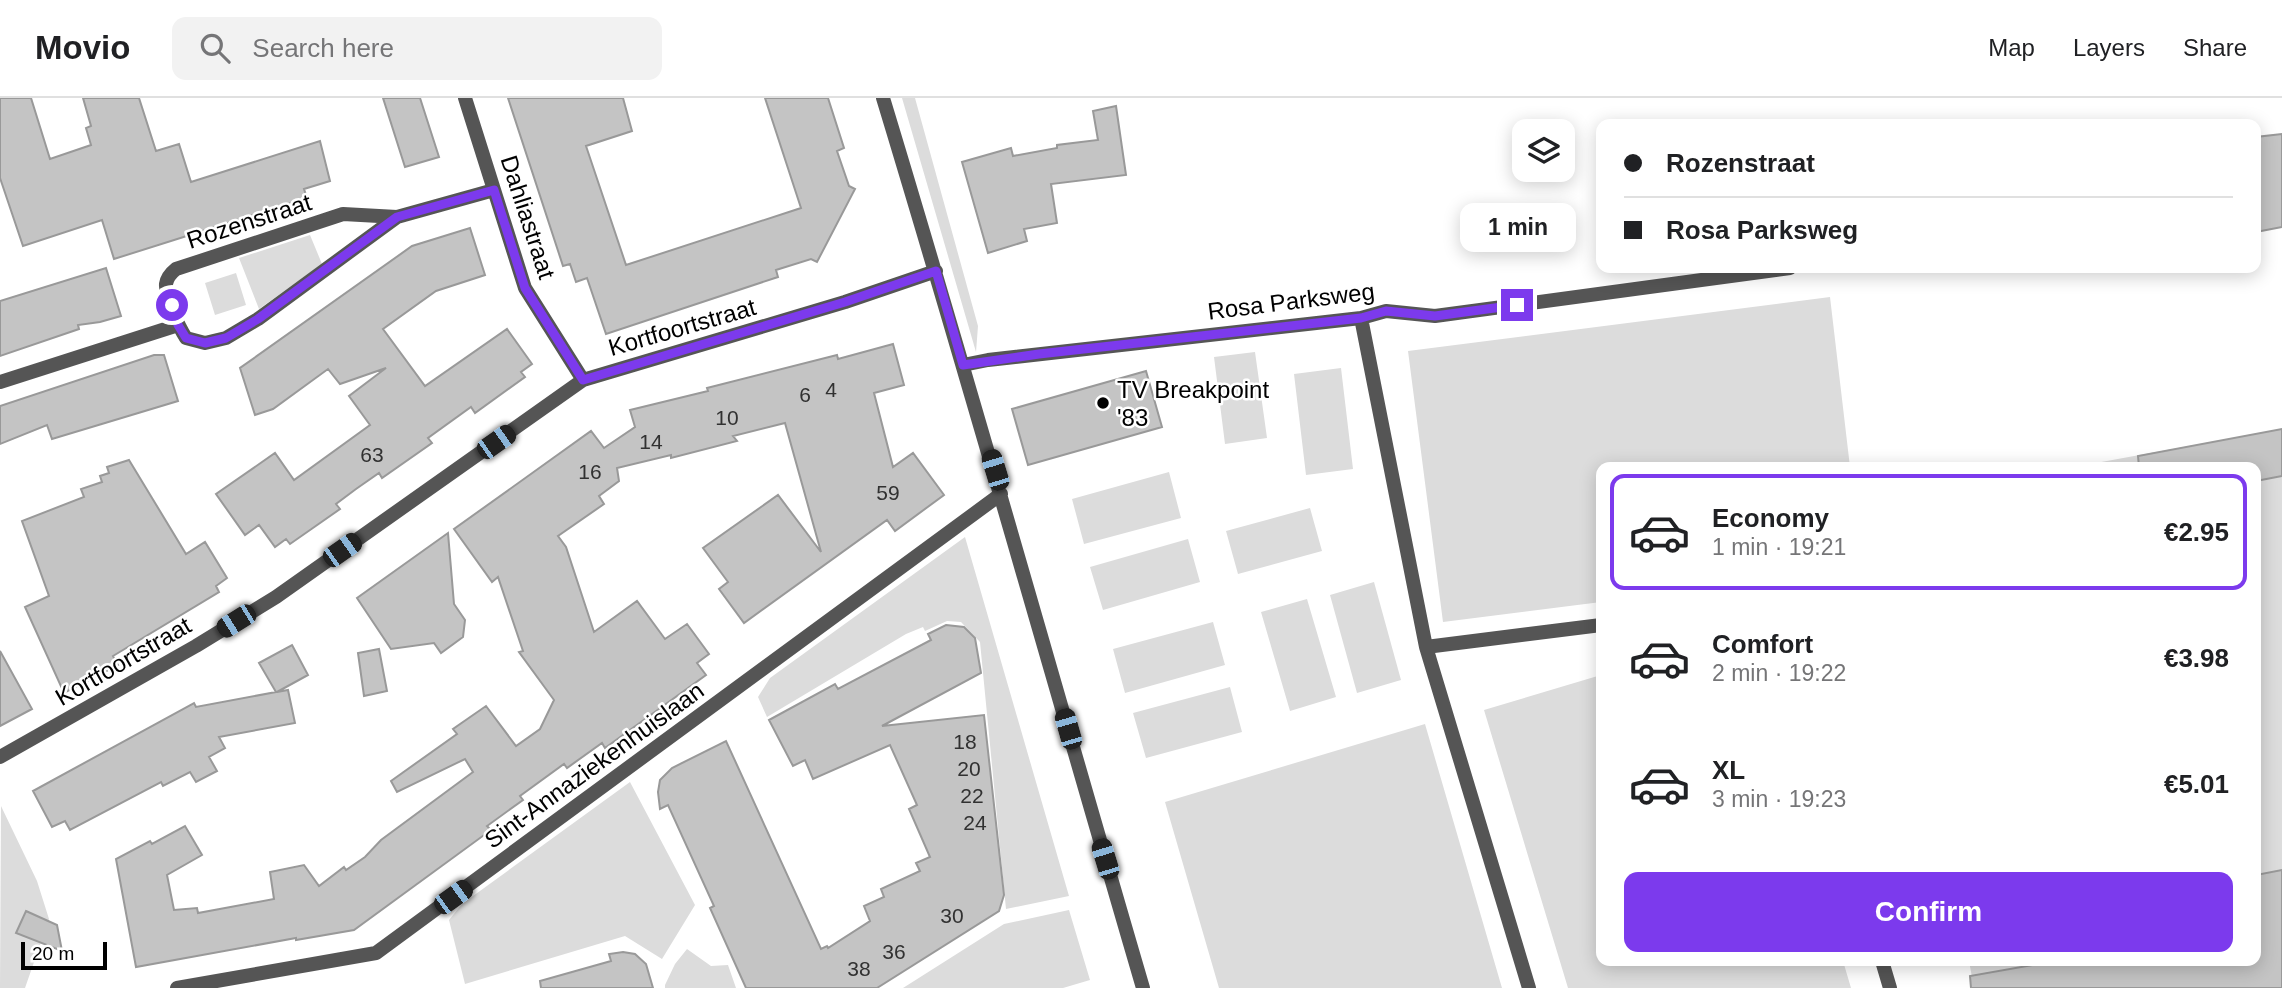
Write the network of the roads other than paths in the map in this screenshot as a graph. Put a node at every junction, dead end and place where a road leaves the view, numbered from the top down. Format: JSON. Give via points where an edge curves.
{"nodes":[{"id":1,"x":465,"y":98,"type":"edge"},
{"id":2,"x":883,"y":98,"type":"edge"},
{"id":3,"x":494,"y":190,"type":"junction"},
{"id":4,"x":397,"y":217,"type":"junction"},
{"id":5,"x":936,"y":271,"type":"junction"},
{"id":6,"x":1753,"y":273,"type":"edge"},
{"id":7,"x":1361,"y":318,"type":"junction"},
{"id":8,"x":178,"y":325,"type":"junction"},
{"id":9,"x":963,"y":365,"type":"junction"},
{"id":10,"x":583,"y":380,"type":"junction"},
{"id":11,"x":0,"y":382,"type":"edge"},
{"id":12,"x":1001,"y":494,"type":"junction"},
{"id":13,"x":1596,"y":626,"type":"edge"},
{"id":14,"x":1426,"y":647,"type":"junction"},
{"id":15,"x":0,"y":757,"type":"edge"},
{"id":16,"x":1883,"y":966,"type":"edge"},
{"id":17,"x":177,"y":988,"type":"edge"},
{"id":18,"x":1143,"y":988,"type":"edge"},
{"id":19,"x":1528,"y":988,"type":"edge"},
{"id":20,"x":1890,"y":988,"type":"edge"}],
"edges":[{"from":1,"to":3,"type":"street","name":"Dahliastraat"},
{"from":2,"to":5,"type":"street"},
{"from":3,"to":4,"type":"street","name":"Rozenstraat"},
{"from":3,"to":10,"type":"street","name":"Dahliastraat","via":[[525,288]]},
{"from":4,"to":8,"type":"street","name":"Rozenstraat","via":[[226,338],[205,343],[186,338]]},
{"from":4,"to":8,"type":"street","name":"Rozenstraat","via":[[343,214],[176,270],[166,285]]},
{"from":5,"to":9,"type":"street"},
{"from":5,"to":10,"type":"street","name":"Kortfoortstraat"},
{"from":6,"to":7,"type":"street","name":"Rosa Parksweg","via":[[1435,316],[1386,311]]},
{"from":7,"to":9,"type":"street","name":"Rosa Parksweg"},
{"from":7,"to":14,"type":"street"},
{"from":8,"to":11,"type":"street"},
{"from":9,"to":12,"type":"street"},
{"from":10,"to":15,"type":"street","name":"Kortfoortstraat","via":[[276,597]]},
{"from":12,"to":17,"type":"street","name":"Sint-Annaziekenhuislaan","via":[[376,953]]},
{"from":12,"to":18,"type":"street"},
{"from":13,"to":14,"type":"street"},
{"from":14,"to":19,"type":"street"},
{"from":16,"to":20,"type":"street"}]}
